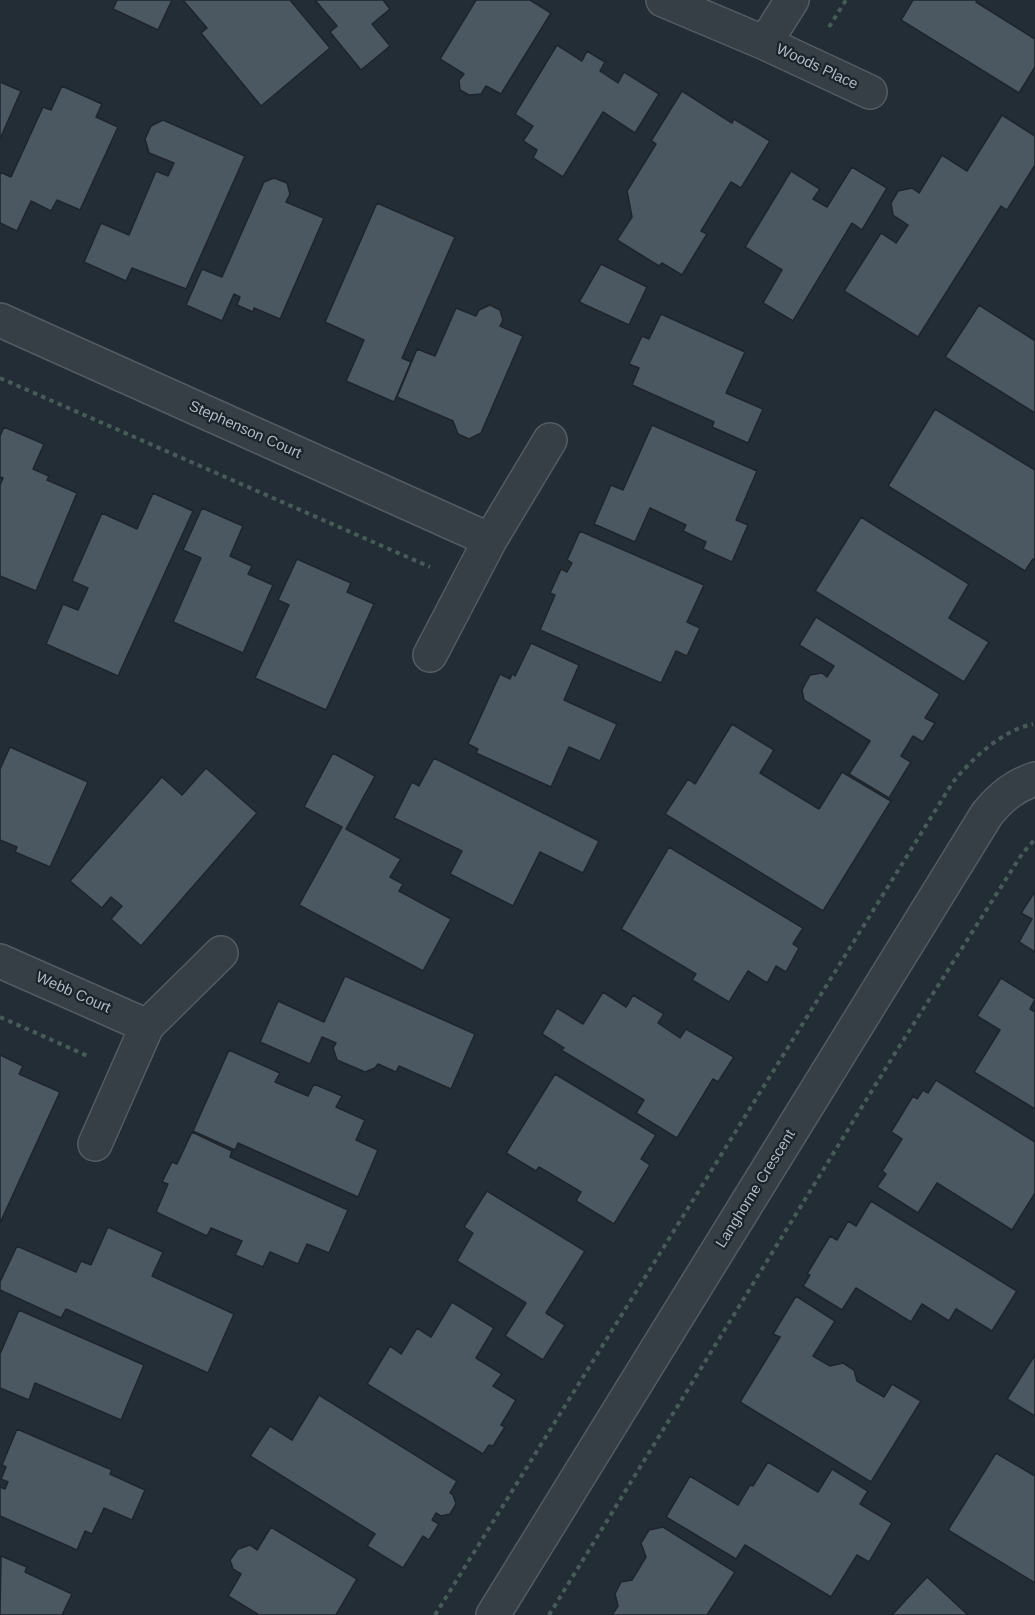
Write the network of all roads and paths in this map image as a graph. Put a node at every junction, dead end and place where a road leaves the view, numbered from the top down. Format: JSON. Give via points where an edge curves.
{"nodes":[{"id":1,"x":663,"y":0,"type":"edge"},
{"id":2,"x":792,"y":0,"type":"edge"},
{"id":3,"x":765,"y":43,"type":"junction"},
{"id":4,"x":870,"y":92,"type":"dead end"},
{"id":5,"x":0,"y":320,"type":"edge"},
{"id":6,"x":0,"y":378,"type":"edge"},
{"id":7,"x":550,"y":440,"type":"dead end"},
{"id":8,"x":490,"y":540,"type":"junction"},
{"id":9,"x":467,"y":585,"type":"junction"},
{"id":10,"x":430,"y":654,"type":"dead end"},
{"id":11,"x":1033,"y":724,"type":"dead end"},
{"id":12,"x":1035,"y":779,"type":"edge"},
{"id":13,"x":1035,"y":839,"type":"edge"},
{"id":14,"x":220,"y":953,"type":"dead end"},
{"id":15,"x":0,"y":961,"type":"edge"},
{"id":16,"x":0,"y":1017,"type":"edge"},
{"id":17,"x":147,"y":1026,"type":"junction"},
{"id":18,"x":126,"y":1073,"type":"junction"},
{"id":19,"x":95,"y":1144,"type":"dead end"},
{"id":20,"x":435,"y":1615,"type":"edge"},
{"id":21,"x":493,"y":1615,"type":"edge"},
{"id":22,"x":549,"y":1615,"type":"edge"}],
"edges":[{"from":1,"to":3,"type":"street","name":"Woods Place"},
{"from":2,"to":3,"type":"street","name":"Woods Place"},
{"from":3,"to":4,"type":"street","name":"Woods Place"},
{"from":5,"to":8,"type":"street","name":"Stephenson Court"},
{"from":6,"to":9,"type":"path"},
{"from":7,"to":8,"type":"street"},
{"from":8,"to":9,"type":"street"},
{"from":9,"to":10,"type":"street"},
{"from":11,"to":20,"type":"path","via":[[1014,731],[979,754],[952,782]]},
{"from":12,"to":21,"type":"street","name":"Langhorne Crescent","via":[[1011,789],[987,814]]},
{"from":13,"to":22,"type":"path","via":[[897,1050]]},
{"from":14,"to":17,"type":"street"},
{"from":15,"to":17,"type":"street","name":"Webb Court"},
{"from":16,"to":18,"type":"path"},
{"from":17,"to":18,"type":"street"},
{"from":18,"to":19,"type":"street"}]}
